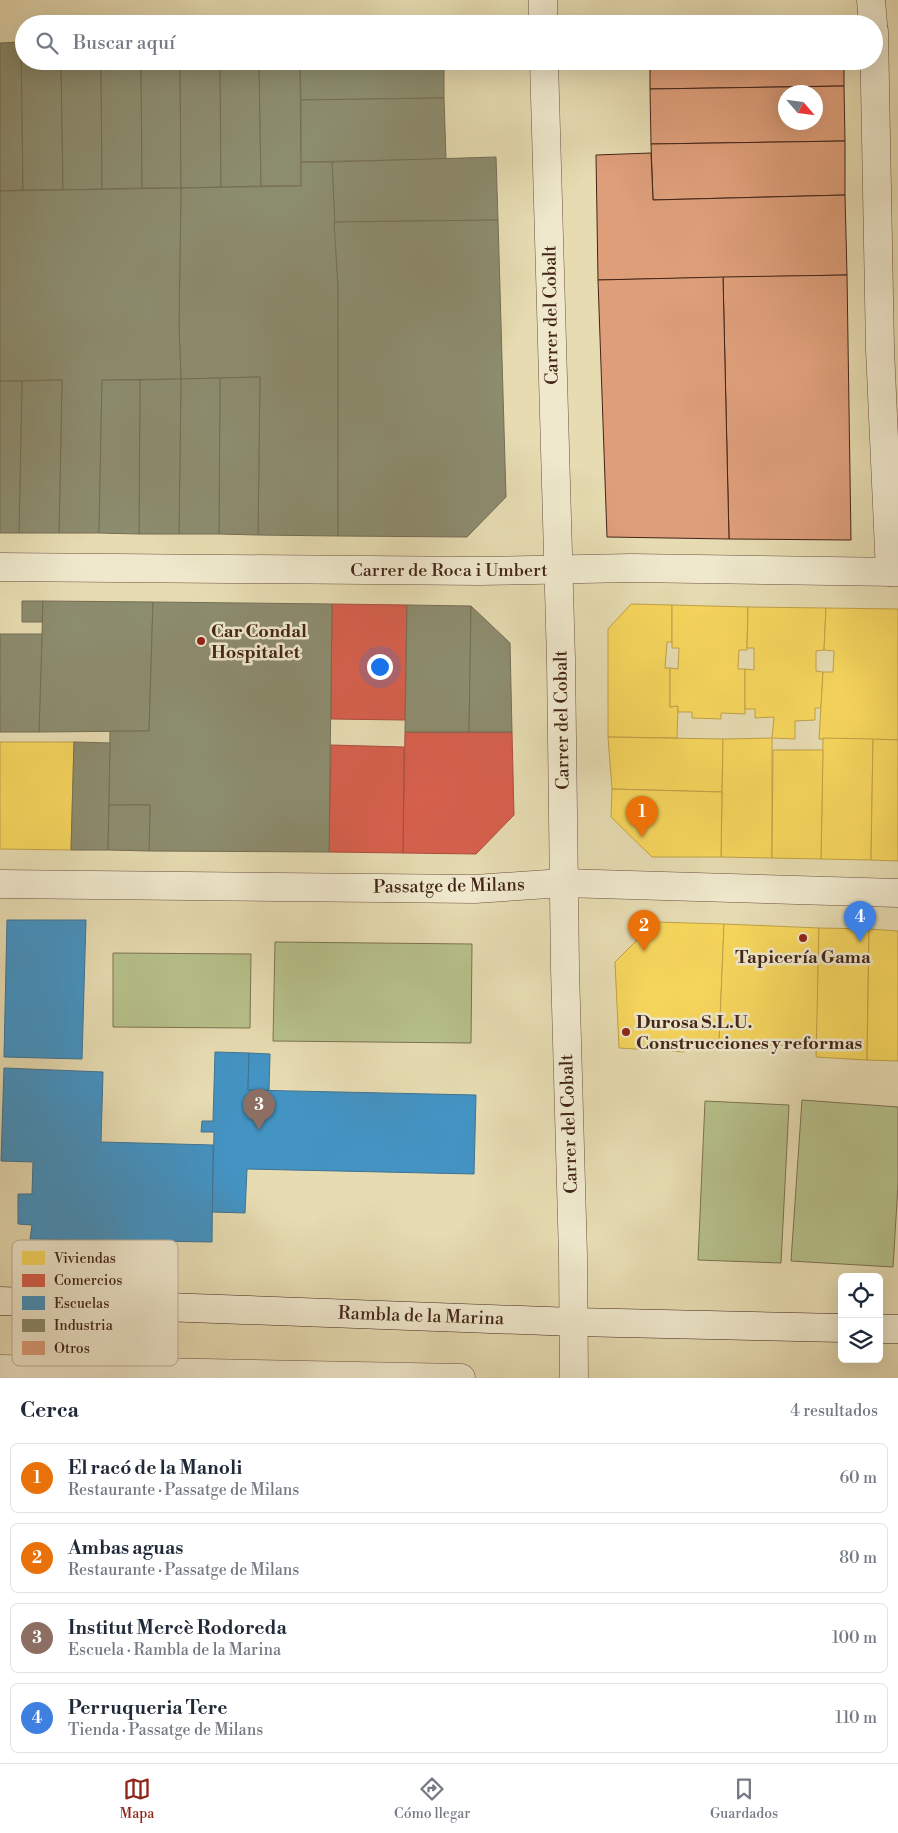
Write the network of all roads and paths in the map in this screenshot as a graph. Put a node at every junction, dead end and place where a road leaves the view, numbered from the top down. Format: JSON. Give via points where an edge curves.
{"nodes":[{"id":1,"x":543,"y":0,"type":"edge"},
{"id":2,"x":871,"y":0,"type":"edge"},
{"id":3,"x":543,"y":15,"type":"edge"},
{"id":4,"x":873,"y":15,"type":"edge"},
{"id":5,"x":544,"y":70,"type":"edge"},
{"id":6,"x":875,"y":70,"type":"edge"},
{"id":7,"x":0,"y":567,"type":"edge"},
{"id":8,"x":558,"y":570,"type":"junction"},
{"id":9,"x":894,"y":572,"type":"edge"},
{"id":10,"x":563,"y":883,"type":"junction"},
{"id":11,"x":0,"y":884,"type":"edge"},
{"id":12,"x":898,"y":893,"type":"edge"},
{"id":13,"x":178,"y":1307,"type":"edge"},
{"id":14,"x":574,"y":1322,"type":"junction"},
{"id":15,"x":838,"y":1328,"type":"edge"},
{"id":16,"x":883,"y":1329,"type":"edge"},
{"id":17,"x":898,"y":1329,"type":"edge"},
{"id":18,"x":0,"y":1369,"type":"edge"},
{"id":19,"x":461,"y":1378,"type":"edge"},
{"id":20,"x":574,"y":1378,"type":"edge"}],
"edges":[{"from":1,"to":3,"type":"street"},
{"from":2,"to":4,"type":"street"},
{"from":5,"to":8,"type":"street","name":"Carrer del Cobalt"},
{"from":6,"to":9,"type":"street","via":[[880,349]]},
{"from":7,"to":8,"type":"street","name":"Carrer de Roca i Umbert"},
{"from":8,"to":9,"type":"street","name":"Carrer de Roca i Umbert"},
{"from":8,"to":10,"type":"street","name":"Carrer del Cobalt"},
{"from":10,"to":11,"type":"street","name":"Passatge de Milans","via":[[475,889]]},
{"from":10,"to":12,"type":"street","name":"Passatge de Milans"},
{"from":10,"to":14,"type":"street","name":"Carrer del Cobalt"},
{"from":13,"to":14,"type":"street","name":"Rambla de la Marina"},
{"from":14,"to":15,"type":"street","name":"Rambla de la Marina"},
{"from":14,"to":20,"type":"street","name":"Carrer del Cobalt"},
{"from":16,"to":17,"type":"street"},
{"from":18,"to":19,"type":"street"}]}
